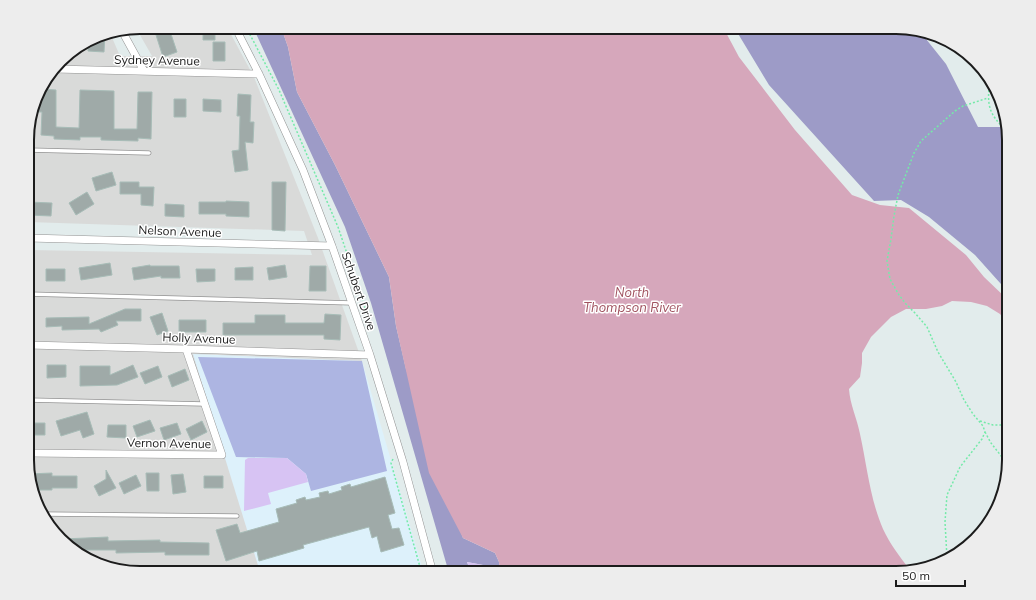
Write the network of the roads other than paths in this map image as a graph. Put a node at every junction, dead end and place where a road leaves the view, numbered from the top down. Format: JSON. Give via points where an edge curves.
{"nodes":[{"id":1,"x":239,"y":34,"type":"edge"},
{"id":2,"x":124,"y":35,"type":"edge"},
{"id":3,"x":62,"y":69,"type":"edge"},
{"id":4,"x":144,"y":71,"type":"junction"},
{"id":5,"x":259,"y":74,"type":"junction"},
{"id":6,"x":34,"y":150,"type":"edge"},
{"id":7,"x":148,"y":153,"type":"dead end"},
{"id":8,"x":34,"y":238,"type":"edge"},
{"id":9,"x":332,"y":246,"type":"junction"},
{"id":10,"x":34,"y":294,"type":"edge"},
{"id":11,"x":352,"y":303,"type":"junction"},
{"id":12,"x":34,"y":345,"type":"edge"},
{"id":13,"x":186,"y":349,"type":"junction"},
{"id":14,"x":370,"y":355,"type":"junction"},
{"id":15,"x":34,"y":400,"type":"edge"},
{"id":16,"x":204,"y":404,"type":"junction"},
{"id":17,"x":34,"y":453,"type":"edge"},
{"id":18,"x":49,"y":514,"type":"edge"},
{"id":19,"x":237,"y":516,"type":"dead end"},
{"id":20,"x":431,"y":566,"type":"edge"}],
"edges":[{"from":1,"to":5,"type":"street","name":"Schubert Drive"},
{"from":2,"to":4,"type":"street"},
{"from":3,"to":4,"type":"street","name":"Sydney Avenue"},
{"from":4,"to":5,"type":"street","name":"Sydney Avenue"},
{"from":5,"to":9,"type":"street","name":"Schubert Drive","via":[[304,171]]},
{"from":6,"to":7,"type":"lane"},
{"from":8,"to":9,"type":"street","name":"Nelson Avenue"},
{"from":9,"to":11,"type":"street","name":"Schubert Drive"},
{"from":10,"to":11,"type":"lane"},
{"from":11,"to":14,"type":"street","name":"Schubert Drive"},
{"from":12,"to":13,"type":"street","name":"Holly Avenue"},
{"from":13,"to":14,"type":"street","name":"Holly Avenue"},
{"from":13,"to":16,"type":"street","name":"Vernon Avenue"},
{"from":14,"to":20,"type":"street","name":"Schubert Drive"},
{"from":15,"to":16,"type":"lane"},
{"from":16,"to":17,"type":"street","name":"Vernon Avenue","via":[[222,455]]},
{"from":18,"to":19,"type":"lane"}]}
